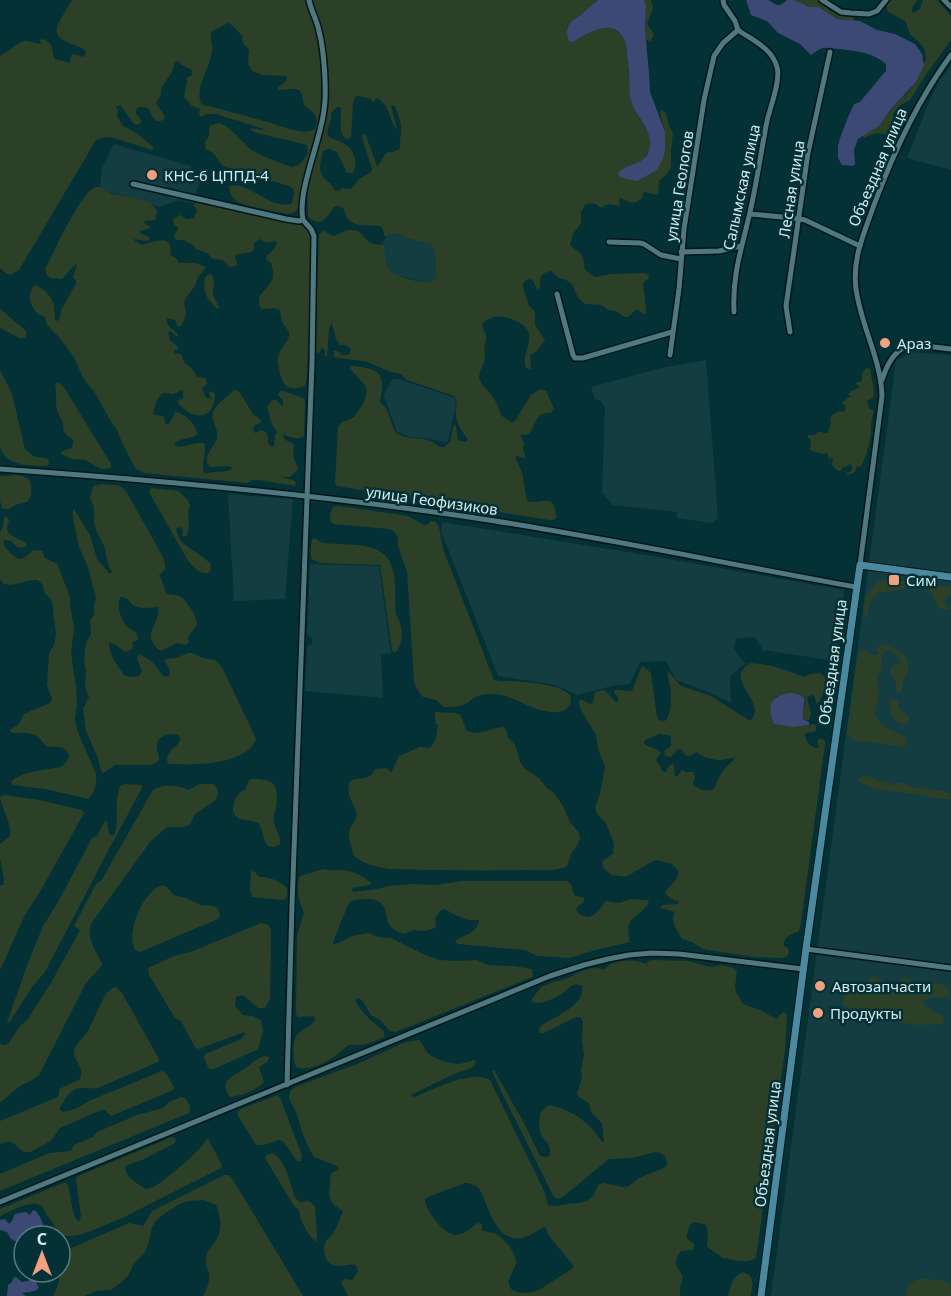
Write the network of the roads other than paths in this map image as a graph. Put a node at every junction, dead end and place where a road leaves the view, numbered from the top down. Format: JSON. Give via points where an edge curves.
{"nodes":[{"id":1,"x":309,"y":0,"type":"edge"},
{"id":2,"x":723,"y":0,"type":"edge"},
{"id":3,"x":822,"y":0,"type":"edge"},
{"id":4,"x":886,"y":0,"type":"edge"},
{"id":5,"x":944,"y":0,"type":"edge"},
{"id":6,"x":951,"y":7,"type":"edge"},
{"id":7,"x":738,"y":30,"type":"junction"},
{"id":8,"x":830,"y":52,"type":"dead end"},
{"id":9,"x":951,"y":55,"type":"edge"},
{"id":10,"x":133,"y":184,"type":"dead end"},
{"id":11,"x":750,"y":214,"type":"junction"},
{"id":12,"x":303,"y":219,"type":"junction"},
{"id":13,"x":799,"y":219,"type":"junction"},
{"id":14,"x":609,"y":242,"type":"dead end"},
{"id":15,"x":741,"y":246,"type":"junction"},
{"id":16,"x":860,"y":246,"type":"junction"},
{"id":17,"x":681,"y":252,"type":"junction"},
{"id":18,"x":681,"y":259,"type":"junction"},
{"id":19,"x":557,"y":294,"type":"dead end"},
{"id":20,"x":734,"y":312,"type":"dead end"},
{"id":21,"x":672,"y":332,"type":"junction"},
{"id":22,"x":790,"y":332,"type":"dead end"},
{"id":23,"x":951,"y":349,"type":"edge"},
{"id":24,"x":670,"y":355,"type":"dead end"},
{"id":25,"x":881,"y":383,"type":"junction"},
{"id":26,"x":0,"y":469,"type":"edge"},
{"id":27,"x":306,"y":495,"type":"junction"},
{"id":28,"x":860,"y":565,"type":"junction"},
{"id":29,"x":951,"y":577,"type":"edge"},
{"id":30,"x":856,"y":586,"type":"junction"},
{"id":31,"x":806,"y":949,"type":"junction"},
{"id":32,"x":951,"y":968,"type":"edge"},
{"id":33,"x":803,"y":969,"type":"junction"},
{"id":34,"x":287,"y":1084,"type":"junction"},
{"id":35,"x":0,"y":1202,"type":"edge"},
{"id":36,"x":761,"y":1296,"type":"edge"}],
"edges":[{"from":1,"to":12,"type":"street","via":[[320,31],[325,96],[304,196]]},
{"from":2,"to":7,"type":"street"},
{"from":3,"to":4,"type":"street","via":[[851,14],[870,14]]},
{"from":5,"to":6,"type":"street"},
{"from":7,"to":11,"type":"street","name":"Салымская улица","via":[[763,46],[777,67]]},
{"from":7,"to":17,"type":"street","name":"улица Геологов","via":[[723,43],[712,62]]},
{"from":8,"to":13,"type":"street","name":"Лесная улица","via":[[808,153]]},
{"from":9,"to":16,"type":"street","name":"Объездная улица","via":[[922,97],[892,158]]},
{"from":10,"to":12,"type":"street","via":[[286,219]]},
{"from":11,"to":13,"type":"street"},
{"from":11,"to":15,"type":"street","name":"Салымская улица"},
{"from":12,"to":27,"type":"street","via":[[313,232],[314,243]]},
{"from":13,"to":16,"type":"street"},
{"from":13,"to":22,"type":"street","name":"Лесная улица","via":[[786,306]]},
{"from":14,"to":18,"type":"street","via":[[640,243],[661,255]]},
{"from":15,"to":17,"type":"street"},
{"from":15,"to":20,"type":"street","name":"Салымская улица","via":[[733,290]]},
{"from":16,"to":25,"type":"street","name":"Объездная улица","via":[[856,288]]},
{"from":17,"to":18,"type":"street","name":"улица Геологов"},
{"from":18,"to":21,"type":"street","name":"улица Геологов"},
{"from":19,"to":21,"type":"street","via":[[575,358]]},
{"from":21,"to":24,"type":"street","name":"улица Геологов"},
{"from":23,"to":25,"type":"street","via":[[902,349],[889,361]]},
{"from":25,"to":28,"type":"street","name":"Объездная улица","via":[[882,405]]},
{"from":26,"to":27,"type":"street","name":"улица Геофизиков"},
{"from":27,"to":30,"type":"street","name":"улица Геофизиков","via":[[501,522]]},
{"from":27,"to":34,"type":"street"},
{"from":28,"to":29,"type":"street"},
{"from":28,"to":30,"type":"street","name":"Объездная улица"},
{"from":30,"to":31,"type":"street","name":"Объездная улица"},
{"from":31,"to":32,"type":"street"},
{"from":31,"to":33,"type":"street","name":"Объездная улица"},
{"from":33,"to":34,"type":"street","via":[[679,954],[608,959],[550,976]]},
{"from":33,"to":36,"type":"street","name":"Объездная улица"},
{"from":34,"to":35,"type":"street"}]}
